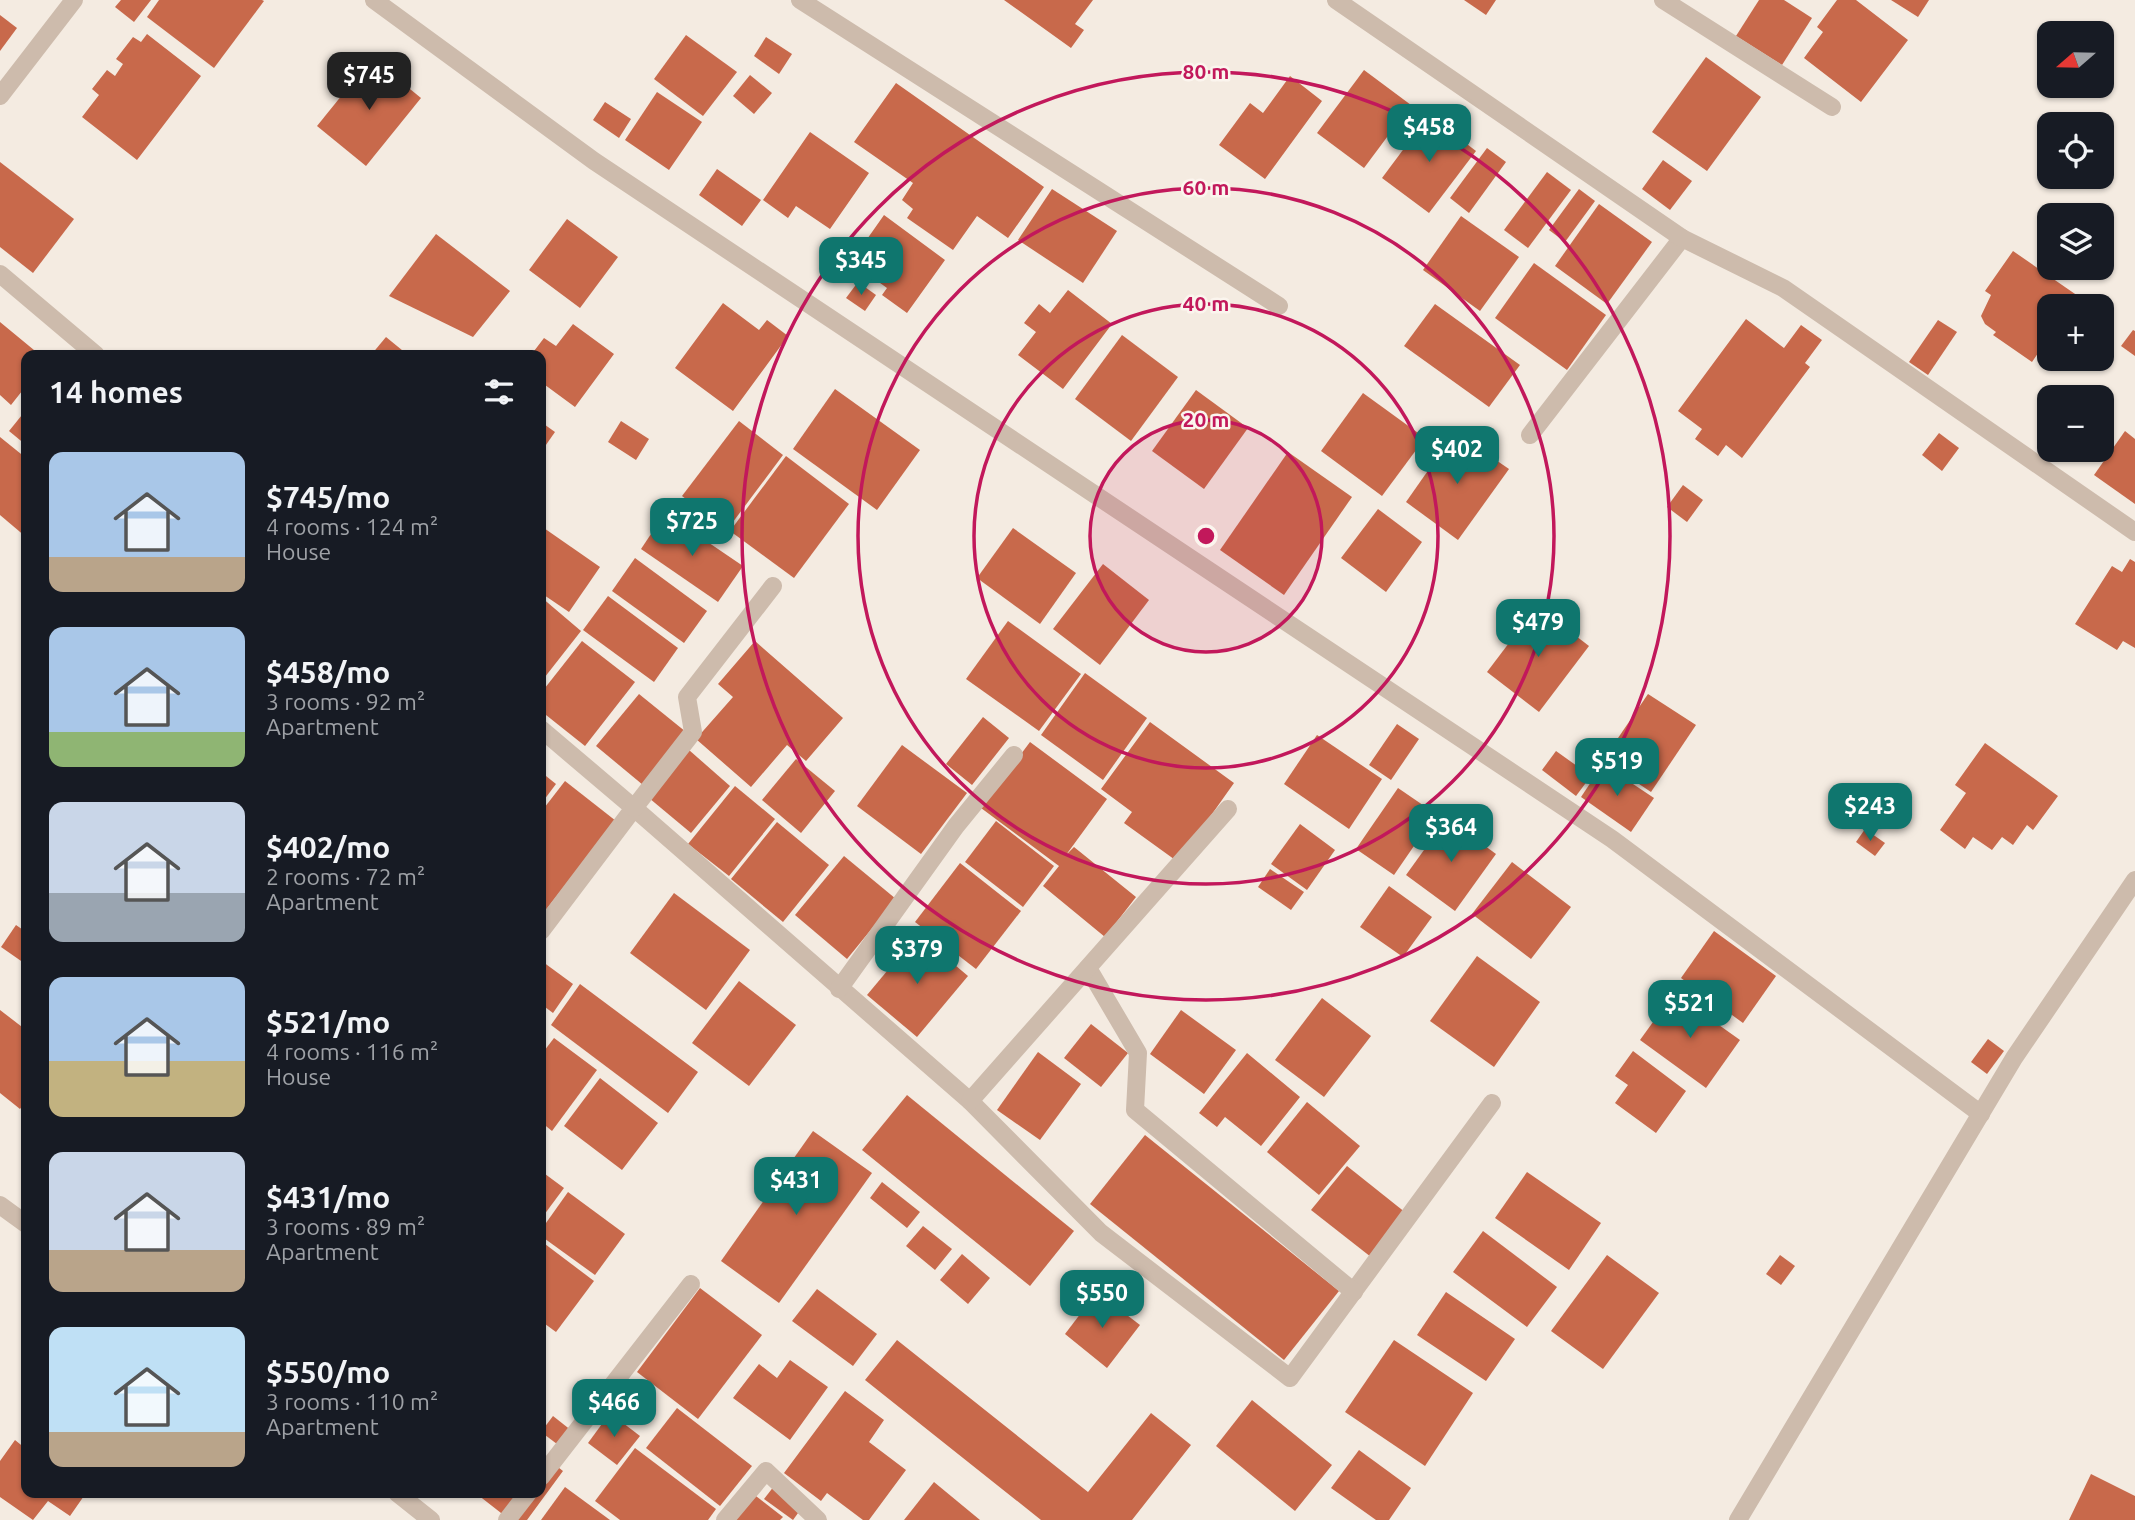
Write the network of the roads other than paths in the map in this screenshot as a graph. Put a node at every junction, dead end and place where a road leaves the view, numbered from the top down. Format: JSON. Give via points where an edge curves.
{"nodes":[{"id":1,"x":74,"y":0,"type":"edge"},
{"id":2,"x":374,"y":0,"type":"edge"},
{"id":3,"x":800,"y":0,"type":"edge"},
{"id":4,"x":1336,"y":0,"type":"edge"},
{"id":5,"x":1663,"y":0,"type":"edge"},
{"id":6,"x":0,"y":96,"type":"edge"},
{"id":7,"x":1832,"y":107,"type":"dead end"},
{"id":8,"x":1682,"y":238,"type":"junction"},
{"id":9,"x":0,"y":274,"type":"edge"},
{"id":10,"x":1279,"y":306,"type":"dead end"},
{"id":11,"x":90,"y":350,"type":"edge"},
{"id":12,"x":1530,"y":435,"type":"dead end"},
{"id":13,"x":2135,"y":532,"type":"edge"},
{"id":14,"x":773,"y":586,"type":"dead end"},
{"id":15,"x":546,"y":733,"type":"edge"},
{"id":16,"x":1014,"y":755,"type":"dead end"},
{"id":17,"x":634,"y":808,"type":"junction"},
{"id":18,"x":1228,"y":809,"type":"dead end"},
{"id":19,"x":2135,"y":880,"type":"edge"},
{"id":20,"x":546,"y":925,"type":"edge"},
{"id":21,"x":1088,"y":968,"type":"junction"},
{"id":22,"x":839,"y":989,"type":"junction"},
{"id":23,"x":970,"y":1101,"type":"junction"},
{"id":24,"x":1492,"y":1103,"type":"dead end"},
{"id":25,"x":1981,"y":1114,"type":"junction"},
{"id":26,"x":0,"y":1205,"type":"edge"},
{"id":27,"x":21,"y":1220,"type":"edge"},
{"id":28,"x":691,"y":1284,"type":"dead end"},
{"id":29,"x":1354,"y":1292,"type":"junction"},
{"id":30,"x":546,"y":1471,"type":"edge"},
{"id":31,"x":403,"y":1498,"type":"edge"},
{"id":32,"x":524,"y":1498,"type":"edge"},
{"id":33,"x":431,"y":1520,"type":"edge"},
{"id":34,"x":507,"y":1520,"type":"edge"},
{"id":35,"x":725,"y":1520,"type":"edge"},
{"id":36,"x":818,"y":1520,"type":"edge"},
{"id":37,"x":1738,"y":1520,"type":"edge"}],
"edges":[{"from":1,"to":6,"type":"street"},
{"from":2,"to":25,"type":"street","via":[[594,161],[1612,839]]},
{"from":3,"to":10,"type":"street"},
{"from":4,"to":8,"type":"street"},
{"from":5,"to":7,"type":"street"},
{"from":8,"to":12,"type":"street"},
{"from":8,"to":13,"type":"street","via":[[1783,288]]},
{"from":9,"to":11,"type":"street"},
{"from":14,"to":17,"type":"street","via":[[687,697],[693,732]]},
{"from":15,"to":17,"type":"street"},
{"from":16,"to":22,"type":"street","via":[[956,826]]},
{"from":17,"to":20,"type":"street"},
{"from":17,"to":22,"type":"street"},
{"from":18,"to":21,"type":"street"},
{"from":19,"to":25,"type":"street"},
{"from":21,"to":23,"type":"street"},
{"from":21,"to":29,"type":"street","via":[[1138,1053],[1135,1110]]},
{"from":22,"to":23,"type":"street"},
{"from":23,"to":29,"type":"street","via":[[1101,1233],[1290,1378]]},
{"from":24,"to":29,"type":"street"},
{"from":25,"to":37,"type":"street"},
{"from":26,"to":27,"type":"street"},
{"from":28,"to":30,"type":"street"},
{"from":31,"to":33,"type":"street"},
{"from":32,"to":34,"type":"street"},
{"from":35,"to":36,"type":"street","via":[[766,1471]]}]}
